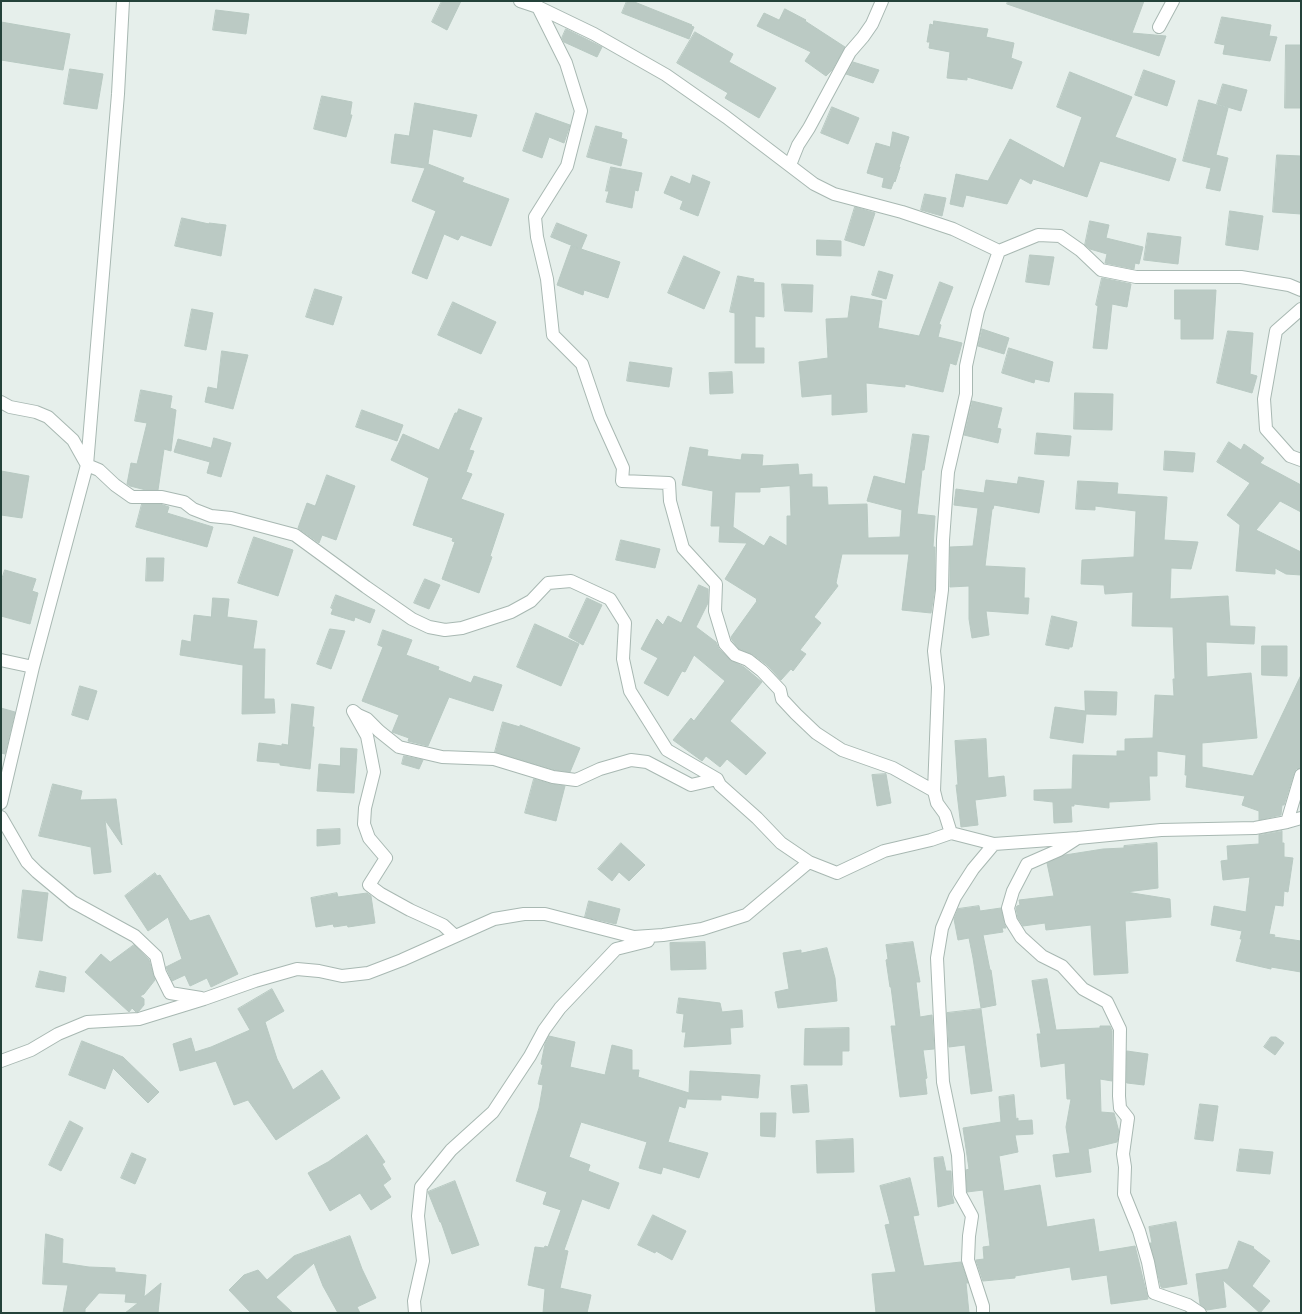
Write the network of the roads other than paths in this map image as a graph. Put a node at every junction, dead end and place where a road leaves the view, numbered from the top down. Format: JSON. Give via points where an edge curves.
{"nodes":[{"id":1,"x":123,"y":1,"type":"edge"},
{"id":2,"x":520,"y":1,"type":"edge"},
{"id":3,"x":882,"y":1,"type":"edge"},
{"id":4,"x":1173,"y":1,"type":"edge"},
{"id":5,"x":538,"y":7,"type":"junction"},
{"id":6,"x":1159,"y":27,"type":"dead end"},
{"id":7,"x":790,"y":165,"type":"junction"},
{"id":8,"x":999,"y":251,"type":"junction"},
{"id":9,"x":1301,"y":290,"type":"edge"},
{"id":10,"x":1301,"y":309,"type":"edge"},
{"id":11,"x":1,"y":402,"type":"edge"},
{"id":12,"x":1301,"y":460,"type":"edge"},
{"id":13,"x":87,"y":465,"type":"junction"},
{"id":14,"x":1,"y":660,"type":"edge"},
{"id":15,"x":33,"y":667,"type":"junction"},
{"id":16,"x":1301,"y":775,"type":"edge"},
{"id":17,"x":717,"y":779,"type":"junction"},
{"id":18,"x":934,"y":791,"type":"junction"},
{"id":19,"x":1,"y":803,"type":"edge"},
{"id":20,"x":1,"y":817,"type":"edge"},
{"id":21,"x":1301,"y":818,"type":"edge"},
{"id":22,"x":1286,"y":822,"type":"junction"},
{"id":23,"x":951,"y":833,"type":"junction"},
{"id":24,"x":1078,"y":838,"type":"junction"},
{"id":25,"x":994,"y":844,"type":"junction"},
{"id":26,"x":809,"y":862,"type":"junction"},
{"id":27,"x":702,"y":929,"type":"junction"},
{"id":28,"x":455,"y":936,"type":"junction"},
{"id":29,"x":204,"y":999,"type":"junction"},
{"id":30,"x":1,"y":1061,"type":"edge"},
{"id":31,"x":415,"y":1313,"type":"edge"},
{"id":32,"x":983,"y":1313,"type":"edge"},
{"id":33,"x":1200,"y":1313,"type":"edge"}],
"edges":[{"from":1,"to":13,"type":"street","via":[[118,94]]},
{"from":2,"to":5,"type":"street"},
{"from":3,"to":7,"type":"street","via":[[872,24],[850,52],[798,145]]},
{"from":4,"to":6,"type":"street"},
{"from":5,"to":7,"type":"street","via":[[594,34],[666,75]]},
{"from":5,"to":18,"type":"street","via":[[566,63],[581,111],[567,166],[535,217],[547,279],[553,335],[582,364],[600,417],[623,468],[622,481],[670,483],[670,502],[683,548],[716,584],[715,611],[725,644],[735,655],[748,660],[762,671],[780,690],[782,699],[816,733],[842,750],[893,768]]},
{"from":7,"to":8,"type":"street","via":[[814,184],[834,194],[953,229]]},
{"from":8,"to":9,"type":"street","via":[[1038,235],[1060,236],[1101,270],[1136,276],[1241,277],[1289,285]]},
{"from":8,"to":18,"type":"street","via":[[978,311],[966,366],[966,394],[948,472],[942,590],[934,651],[938,687]]},
{"from":10,"to":12,"type":"street","via":[[1276,331],[1264,399],[1266,429],[1290,456]]},
{"from":11,"to":13,"type":"street","via":[[10,407],[48,417],[73,440]]},
{"from":13,"to":15,"type":"street"},
{"from":13,"to":17,"type":"street","via":[[99,470],[132,497],[162,497],[184,502],[193,509],[211,516],[231,518],[295,535],[412,619],[429,628],[462,628],[511,612],[531,601],[548,583],[571,581],[610,599],[625,623],[623,659],[630,690],[667,750]]},
{"from":14,"to":15,"type":"street"},
{"from":15,"to":19,"type":"street"},
{"from":16,"to":22,"type":"street"},
{"from":17,"to":26,"type":"street","via":[[720,785],[781,843]]},
{"from":17,"to":28,"type":"street","via":[[691,785],[647,762],[631,760],[600,769],[576,780],[553,777],[494,758],[442,757],[399,747],[367,719],[353,711],[367,736],[374,772],[365,808],[364,824],[369,838],[386,858],[370,885],[380,894],[443,925]]},
{"from":18,"to":23,"type":"street"},
{"from":20,"to":29,"type":"street","via":[[27,862],[37,872],[73,902],[135,936],[156,956],[170,993]]},
{"from":21,"to":22,"type":"street"},
{"from":22,"to":24,"type":"street","via":[[1255,828],[1161,830]]},
{"from":23,"to":25,"type":"street"},
{"from":23,"to":26,"type":"street","via":[[884,851],[837,872]]},
{"from":24,"to":25,"type":"street"},
{"from":24,"to":33,"type":"street","via":[[1059,850],[1027,864],[1013,891],[1008,908],[1011,921],[1021,937],[1042,956],[1062,966],[1083,989],[1107,1002],[1120,1030],[1120,1108],[1128,1118],[1122,1154],[1125,1167],[1124,1194],[1143,1244],[1154,1293],[1188,1305]]},
{"from":25,"to":32,"type":"street","via":[[973,869],[955,897],[942,928],[937,958],[943,1082],[958,1155],[960,1194],[972,1216],[968,1260]]},
{"from":26,"to":27,"type":"street","via":[[746,915]]},
{"from":27,"to":28,"type":"street","via":[[634,937],[545,914],[524,914],[494,918]]},
{"from":27,"to":31,"type":"street","via":[[616,949],[560,1008],[493,1112],[450,1150],[421,1187],[418,1216],[423,1262],[414,1301]]},
{"from":28,"to":29,"type":"street","via":[[368,973],[342,976],[297,969]]},
{"from":29,"to":30,"type":"street","via":[[139,1019],[87,1022],[58,1034],[31,1050]]}]}
